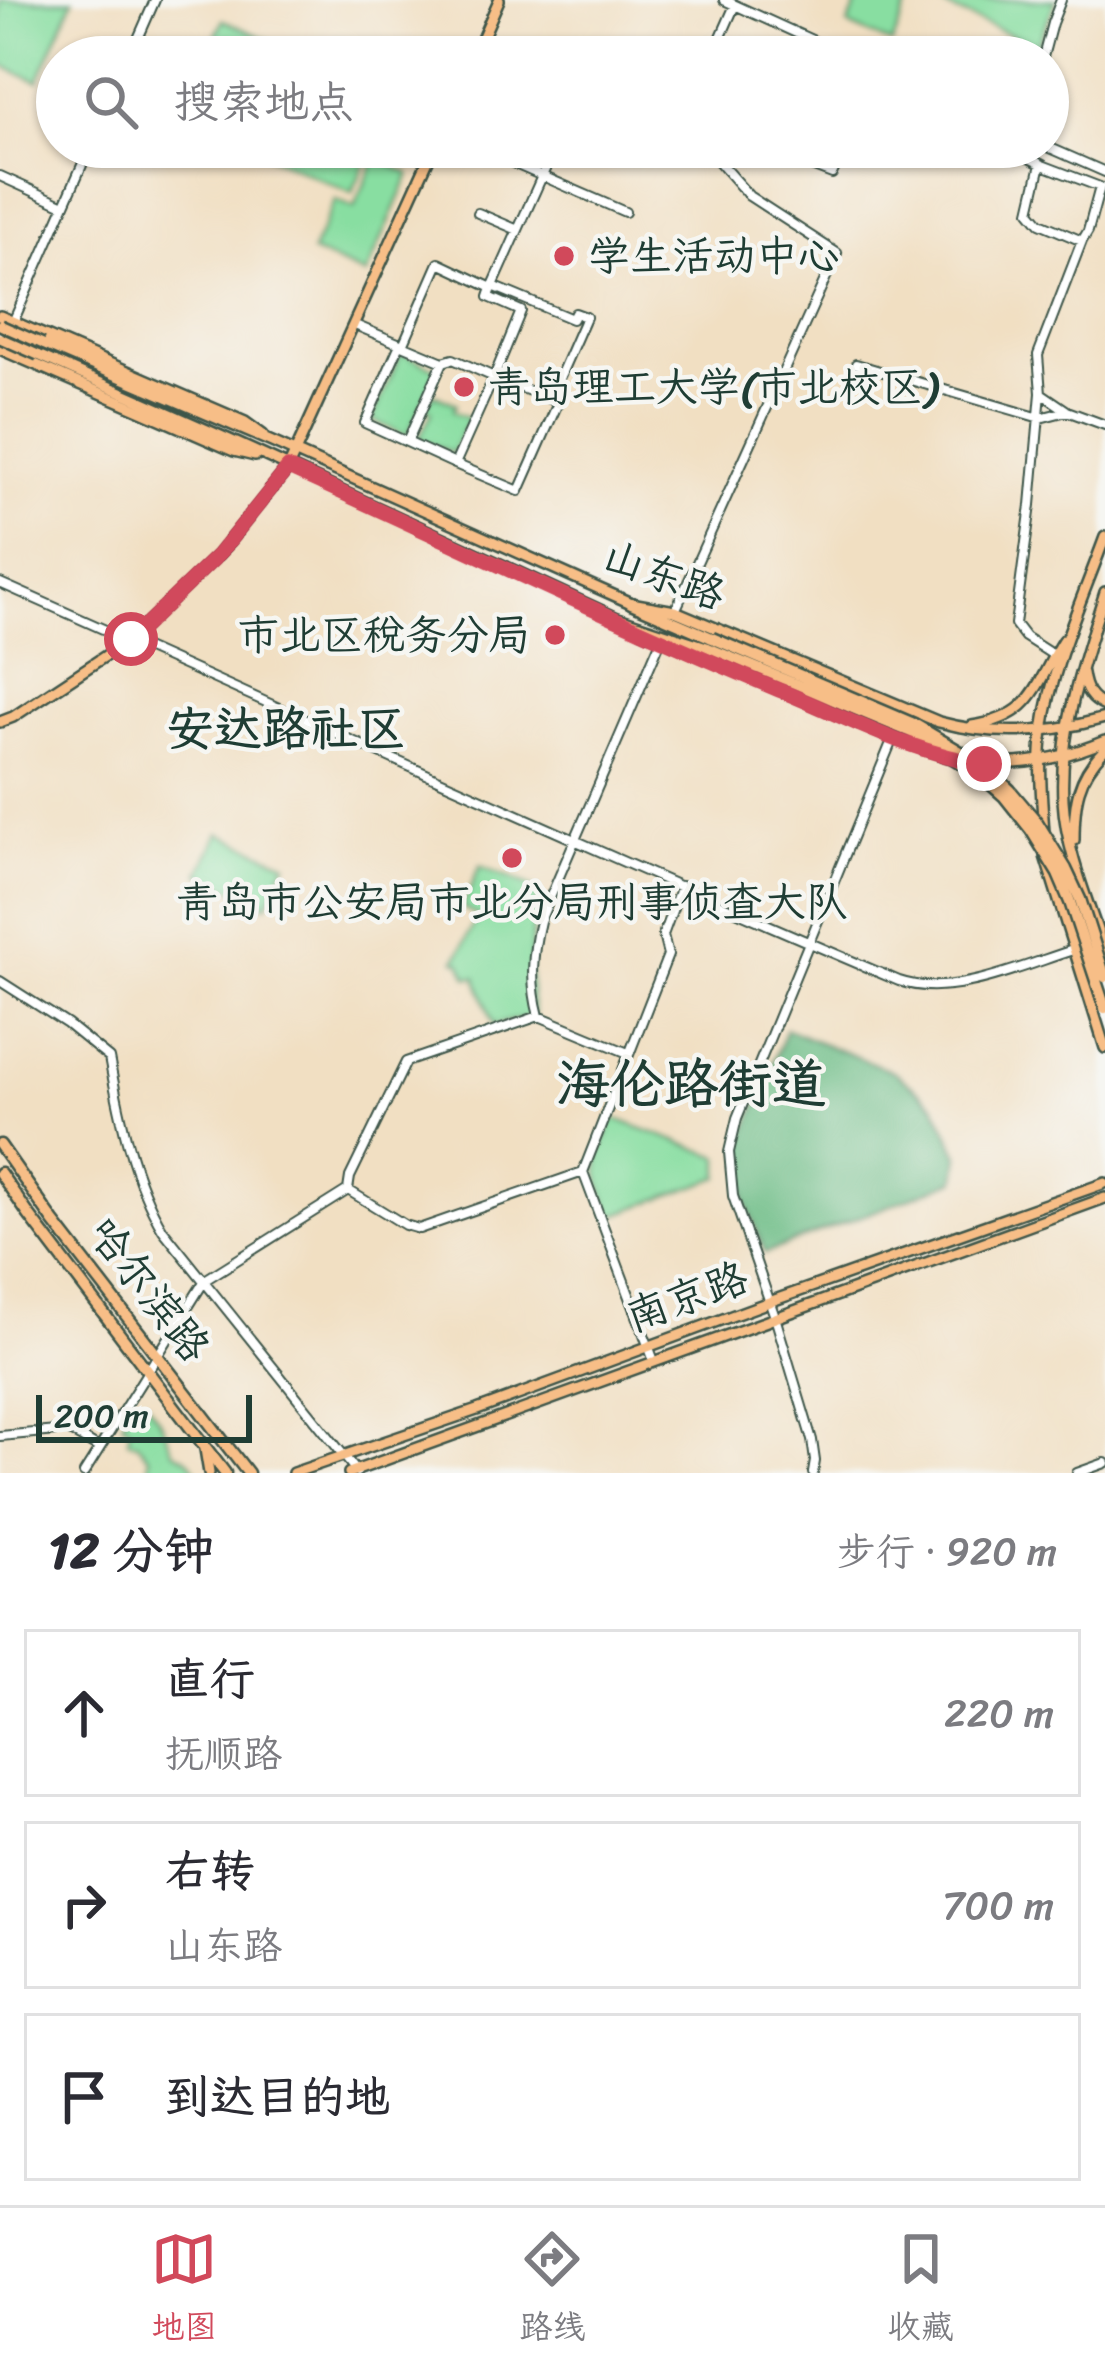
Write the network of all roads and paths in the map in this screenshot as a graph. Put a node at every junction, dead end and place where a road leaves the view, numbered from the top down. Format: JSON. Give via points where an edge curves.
{"nodes":[{"id":1,"x":155,"y":0,"type":"edge"},
{"id":2,"x":499,"y":0,"type":"edge"},
{"id":3,"x":724,"y":0,"type":"edge"},
{"id":4,"x":1061,"y":0,"type":"edge"},
{"id":5,"x":735,"y":5,"type":"junction"},
{"id":6,"x":139,"y":36,"type":"edge"},
{"id":7,"x":484,"y":36,"type":"edge"},
{"id":8,"x":721,"y":36,"type":"edge"},
{"id":9,"x":803,"y":36,"type":"edge"},
{"id":10,"x":1048,"y":36,"type":"edge"},
{"id":11,"x":1069,"y":156,"type":"edge"},
{"id":12,"x":81,"y":168,"type":"edge"},
{"id":13,"x":425,"y":168,"type":"edge"},
{"id":14,"x":522,"y":168,"type":"edge"},
{"id":15,"x":546,"y":168,"type":"edge"},
{"id":16,"x":724,"y":168,"type":"edge"},
{"id":17,"x":1040,"y":168,"type":"edge"},
{"id":18,"x":1051,"y":168,"type":"edge"},
{"id":19,"x":1105,"y":172,"type":"edge"},
{"id":20,"x":0,"y":176,"type":"edge"},
{"id":21,"x":542,"y":177,"type":"junction"},
{"id":22,"x":64,"y":205,"type":"junction"},
{"id":23,"x":625,"y":212,"type":"dead end"},
{"id":24,"x":478,"y":213,"type":"dead end"},
{"id":25,"x":518,"y":230,"type":"junction"},
{"id":26,"x":1088,"y":231,"type":"junction"},
{"id":27,"x":1105,"y":236,"type":"edge"},
{"id":28,"x":1082,"y":241,"type":"junction"},
{"id":29,"x":358,"y":281,"type":"dead end"},
{"id":30,"x":372,"y":287,"type":"junction"},
{"id":31,"x":493,"y":287,"type":"junction"},
{"id":32,"x":0,"y":316,"type":"edge"},
{"id":33,"x":13,"y":322,"type":"junction"},
{"id":34,"x":0,"y":325,"type":"edge"},
{"id":35,"x":357,"y":326,"type":"junction"},
{"id":36,"x":0,"y":338,"type":"edge"},
{"id":37,"x":402,"y":345,"type":"junction"},
{"id":38,"x":40,"y":349,"type":"junction"},
{"id":39,"x":0,"y":350,"type":"edge"},
{"id":40,"x":443,"y":362,"type":"junction"},
{"id":41,"x":856,"y":364,"type":"dead end"},
{"id":42,"x":494,"y":376,"type":"junction"},
{"id":43,"x":1041,"y":393,"type":"junction"},
{"id":44,"x":550,"y":399,"type":"junction"},
{"id":45,"x":1067,"y":411,"type":"junction"},
{"id":46,"x":1040,"y":418,"type":"junction"},
{"id":47,"x":1105,"y":425,"type":"edge"},
{"id":48,"x":272,"y":442,"type":"junction"},
{"id":49,"x":407,"y":442,"type":"junction"},
{"id":50,"x":295,"y":452,"type":"junction"},
{"id":51,"x":266,"y":458,"type":"junction"},
{"id":52,"x":455,"y":464,"type":"junction"},
{"id":53,"x":288,"y":468,"type":"junction"},
{"id":54,"x":1105,"y":537,"type":"edge"},
{"id":55,"x":0,"y":583,"type":"edge"},
{"id":56,"x":1105,"y":592,"type":"edge"},
{"id":57,"x":632,"y":603,"type":"junction"},
{"id":58,"x":675,"y":611,"type":"junction"},
{"id":59,"x":620,"y":619,"type":"junction"},
{"id":60,"x":1075,"y":620,"type":"junction"},
{"id":61,"x":131,"y":639,"type":"junction"},
{"id":62,"x":662,"y":640,"type":"junction"},
{"id":63,"x":710,"y":643,"type":"junction"},
{"id":64,"x":1053,"y":656,"type":"junction"},
{"id":65,"x":1082,"y":666,"type":"junction"},
{"id":66,"x":1105,"y":706,"type":"edge"},
{"id":67,"x":1105,"y":718,"type":"edge"},
{"id":68,"x":0,"y":722,"type":"edge"},
{"id":69,"x":958,"y":728,"type":"junction"},
{"id":70,"x":1067,"y":728,"type":"junction"},
{"id":71,"x":1043,"y":732,"type":"junction"},
{"id":72,"x":893,"y":738,"type":"junction"},
{"id":73,"x":1105,"y":745,"type":"edge"},
{"id":74,"x":1064,"y":755,"type":"junction"},
{"id":75,"x":941,"y":756,"type":"junction"},
{"id":76,"x":1040,"y":761,"type":"junction"},
{"id":77,"x":575,"y":841,"type":"junction"},
{"id":78,"x":1075,"y":857,"type":"junction"},
{"id":79,"x":1046,"y":863,"type":"junction"},
{"id":80,"x":682,"y":885,"type":"junction"},
{"id":81,"x":807,"y":942,"type":"junction"},
{"id":82,"x":1073,"y":950,"type":"junction"},
{"id":83,"x":1104,"y":950,"type":"edge"},
{"id":84,"x":1105,"y":977,"type":"edge"},
{"id":85,"x":0,"y":981,"type":"edge"},
{"id":86,"x":1105,"y":1008,"type":"edge"},
{"id":87,"x":539,"y":1016,"type":"junction"},
{"id":88,"x":1105,"y":1048,"type":"edge"},
{"id":89,"x":628,"y":1053,"type":"junction"},
{"id":90,"x":0,"y":1145,"type":"edge"},
{"id":91,"x":583,"y":1172,"type":"junction"},
{"id":92,"x":0,"y":1174,"type":"edge"},
{"id":93,"x":1105,"y":1183,"type":"edge"},
{"id":94,"x":348,"y":1190,"type":"junction"},
{"id":95,"x":1105,"y":1198,"type":"edge"},
{"id":96,"x":205,"y":1280,"type":"junction"},
{"id":97,"x":770,"y":1302,"type":"junction"},
{"id":98,"x":775,"y":1317,"type":"junction"},
{"id":99,"x":648,"y":1346,"type":"junction"},
{"id":100,"x":158,"y":1355,"type":"junction"},
{"id":101,"x":654,"y":1361,"type":"junction"},
{"id":102,"x":148,"y":1371,"type":"junction"},
{"id":103,"x":0,"y":1436,"type":"edge"},
{"id":104,"x":100,"y":1448,"type":"junction"},
{"id":105,"x":206,"y":1449,"type":"junction"},
{"id":106,"x":344,"y":1456,"type":"junction"},
{"id":107,"x":1105,"y":1463,"type":"edge"},
{"id":108,"x":354,"y":1472,"type":"edge"},
{"id":109,"x":84,"y":1473,"type":"edge"},
{"id":110,"x":209,"y":1473,"type":"edge"},
{"id":111,"x":225,"y":1473,"type":"edge"},
{"id":112,"x":248,"y":1473,"type":"edge"},
{"id":113,"x":292,"y":1473,"type":"edge"},
{"id":114,"x":812,"y":1473,"type":"edge"},
{"id":115,"x":1077,"y":1473,"type":"edge"}],
"edges":[{"from":1,"to":6,"type":"street"},
{"from":2,"to":7,"type":"main road"},
{"from":3,"to":5,"type":"street"},
{"from":4,"to":10,"type":"street"},
{"from":5,"to":8,"type":"street"},
{"from":5,"to":9,"type":"street"},
{"from":11,"to":19,"type":"street"},
{"from":12,"to":22,"type":"street"},
{"from":13,"to":30,"type":"main road"},
{"from":14,"to":21,"type":"street"},
{"from":15,"to":21,"type":"street"},
{"from":16,"to":58,"type":"street","via":[[749,196],[837,253]]},
{"from":17,"to":28,"type":"street","via":[[1030,211]]},
{"from":18,"to":26,"type":"street","via":[[1100,187]]},
{"from":20,"to":22,"type":"street"},
{"from":21,"to":23,"type":"street"},
{"from":21,"to":25,"type":"street"},
{"from":22,"to":33,"type":"street"},
{"from":24,"to":25,"type":"street"},
{"from":25,"to":31,"type":"street"},
{"from":26,"to":27,"type":"street"},
{"from":26,"to":28,"type":"street"},
{"from":28,"to":43,"type":"street","via":[[1038,355]]},
{"from":29,"to":30,"type":"street"},
{"from":30,"to":35,"type":"main road"},
{"from":31,"to":37,"type":"street","via":[[439,263]]},
{"from":31,"to":42,"type":"street","via":[[489,297],[521,311]]},
{"from":31,"to":44,"type":"street","via":[[572,319],[586,317]]},
{"from":32,"to":33,"type":"main road","name":"山东路"},
{"from":33,"to":39,"type":"street"},
{"from":33,"to":48,"type":"main road","name":"山东路","via":[[245,422]]},
{"from":34,"to":38,"type":"main road","name":"山东路","bridge":true},
{"from":35,"to":37,"type":"street"},
{"from":35,"to":50,"type":"main road"},
{"from":36,"to":38,"type":"main road","name":"山东路","bridge":true},
{"from":37,"to":40,"type":"street"},
{"from":37,"to":49,"type":"street","via":[[365,424]]},
{"from":38,"to":48,"type":"main road","name":"山东路"},
{"from":38,"to":51,"type":"main road","name":"山东路"},
{"from":39,"to":51,"type":"main road","name":"山东路"},
{"from":40,"to":42,"type":"street"},
{"from":40,"to":49,"type":"street"},
{"from":41,"to":46,"type":"street"},
{"from":42,"to":44,"type":"street"},
{"from":42,"to":52,"type":"street"},
{"from":43,"to":45,"type":"street"},
{"from":43,"to":46,"type":"street"},
{"from":44,"to":52,"type":"street","via":[[558,403],[518,491]]},
{"from":45,"to":46,"type":"street"},
{"from":45,"to":47,"type":"street"},
{"from":46,"to":64,"type":"street","via":[[1015,624]]},
{"from":48,"to":50,"type":"main road","name":"山东路"},
{"from":49,"to":52,"type":"street"},
{"from":50,"to":53,"type":"main road"},
{"from":50,"to":57,"type":"main road","name":"山东路"},
{"from":51,"to":53,"type":"main road","name":"山东路"},
{"from":53,"to":59,"type":"main road","name":"山东路"},
{"from":53,"to":61,"type":"main road","via":[[218,555]]},
{"from":54,"to":60,"type":"main road"},
{"from":55,"to":61,"type":"street"},
{"from":56,"to":65,"type":"main road"},
{"from":57,"to":58,"type":"main road","name":"山东路"},
{"from":57,"to":63,"type":"highway"},
{"from":58,"to":69,"type":"main road","name":"山东路"},
{"from":59,"to":62,"type":"main road","name":"山东路"},
{"from":59,"to":63,"type":"highway"},
{"from":60,"to":64,"type":"main road"},
{"from":60,"to":71,"type":"main road"},
{"from":61,"to":68,"type":"main road"},
{"from":61,"to":77,"type":"street"},
{"from":62,"to":72,"type":"main road","name":"山东路"},
{"from":62,"to":77,"type":"street"},
{"from":63,"to":84,"type":"highway","bridge":true,"via":[[914,724],[986,767],[1037,822],[1066,869]]},
{"from":63,"to":86,"type":"highway","bridge":true,"via":[[910,732],[1004,796],[1058,874]]},
{"from":64,"to":69,"type":"main road","via":[[1023,706]]},
{"from":65,"to":66,"type":"main road","via":[[1087,691]]},
{"from":65,"to":70,"type":"main road"},
{"from":67,"to":70,"type":"main road","name":"山东路"},
{"from":69,"to":71,"type":"main road","name":"山东路"},
{"from":70,"to":71,"type":"main road","name":"山东路"},
{"from":70,"to":74,"type":"main road"},
{"from":71,"to":76,"type":"main road"},
{"from":72,"to":75,"type":"main road","name":"山东路"},
{"from":72,"to":81,"type":"street"},
{"from":73,"to":74,"type":"main road","name":"山东路"},
{"from":73,"to":78,"type":"main road","via":[[1075,797]]},
{"from":74,"to":76,"type":"main road","name":"山东路"},
{"from":74,"to":78,"type":"main road","via":[[1063,803]]},
{"from":75,"to":76,"type":"main road","name":"山东路"},
{"from":75,"to":79,"type":"main road","via":[[1011,796]]},
{"from":76,"to":79,"type":"main road"},
{"from":77,"to":80,"type":"street"},
{"from":77,"to":87,"type":"street","via":[[536,941]]},
{"from":78,"to":83,"type":"main road"},
{"from":79,"to":82,"type":"main road"},
{"from":80,"to":81,"type":"street"},
{"from":80,"to":89,"type":"street","via":[[663,935],[668,955]]},
{"from":81,"to":82,"type":"street","via":[[924,988]]},
{"from":81,"to":97,"type":"street","via":[[728,1152],[733,1196]]},
{"from":82,"to":88,"type":"main road"},
{"from":85,"to":96,"type":"street","via":[[109,1058],[145,1200]]},
{"from":87,"to":89,"type":"street"},
{"from":87,"to":94,"type":"street","via":[[406,1062]]},
{"from":89,"to":91,"type":"street"},
{"from":90,"to":100,"type":"highway","name":"哈尔滨路"},
{"from":91,"to":94,"type":"street","via":[[419,1229]]},
{"from":91,"to":99,"type":"street"},
{"from":92,"to":102,"type":"highway","name":"哈尔滨路"},
{"from":93,"to":97,"type":"main road","name":"南京路"},
{"from":94,"to":96,"type":"street"},
{"from":95,"to":98,"type":"main road","name":"南京路"},
{"from":96,"to":100,"type":"street"},
{"from":96,"to":106,"type":"street"},
{"from":97,"to":98,"type":"street"},
{"from":97,"to":99,"type":"main road","name":"南京路"},
{"from":98,"to":101,"type":"main road","name":"南京路"},
{"from":98,"to":114,"type":"street","via":[[812,1440]]},
{"from":99,"to":101,"type":"street"},
{"from":99,"to":106,"type":"main road","name":"南京路"},
{"from":100,"to":102,"type":"street"},
{"from":100,"to":112,"type":"highway","name":"哈尔滨路"},
{"from":101,"to":108,"type":"main road","name":"南京路"},
{"from":102,"to":104,"type":"street"},
{"from":102,"to":105,"type":"highway","name":"哈尔滨路"},
{"from":103,"to":104,"type":"street","via":[[68,1430]]},
{"from":104,"to":109,"type":"street"},
{"from":105,"to":110,"type":"main road"},
{"from":105,"to":111,"type":"highway","name":"哈尔滨路"},
{"from":106,"to":108,"type":"street"},
{"from":106,"to":113,"type":"main road","name":"南京路"},
{"from":107,"to":115,"type":"street"}]}
